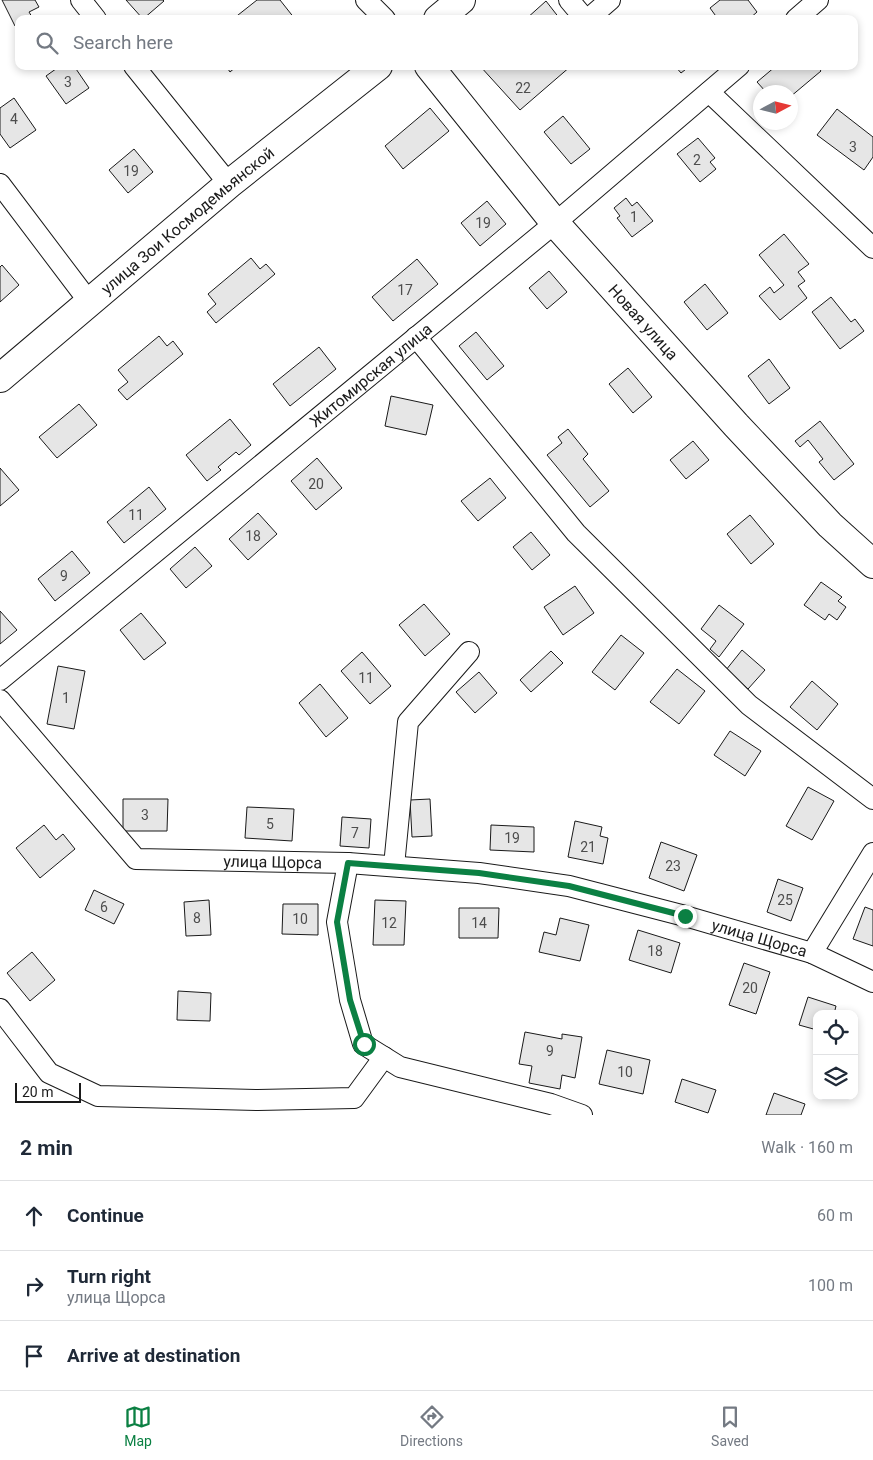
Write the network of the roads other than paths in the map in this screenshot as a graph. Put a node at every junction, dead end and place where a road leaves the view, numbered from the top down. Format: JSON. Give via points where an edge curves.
{"nodes":[{"id":1,"x":81,"y":0,"type":"edge"},
{"id":2,"x":366,"y":0,"type":"edge"},
{"id":3,"x":461,"y":0,"type":"edge"},
{"id":4,"x":569,"y":0,"type":"edge"},
{"id":5,"x":610,"y":0,"type":"edge"},
{"id":6,"x":818,"y":0,"type":"edge"},
{"id":7,"x":93,"y":15,"type":"edge"},
{"id":8,"x":381,"y":15,"type":"edge"},
{"id":9,"x":443,"y":15,"type":"edge"},
{"id":10,"x":582,"y":15,"type":"edge"},
{"id":11,"x":591,"y":15,"type":"edge"},
{"id":12,"x":801,"y":15,"type":"edge"},
{"id":13,"x":137,"y":70,"type":"edge"},
{"id":14,"x":373,"y":70,"type":"edge"},
{"id":15,"x":432,"y":70,"type":"edge"},
{"id":16,"x":734,"y":70,"type":"edge"},
{"id":17,"x":709,"y":92,"type":"junction"},
{"id":18,"x":0,"y":184,"type":"edge"},
{"id":19,"x":229,"y":184,"type":"junction"},
{"id":20,"x":555,"y":223,"type":"junction"},
{"id":21,"x":873,"y":248,"type":"edge"},
{"id":22,"x":90,"y":302,"type":"junction"},
{"id":23,"x":416,"y":337,"type":"junction"},
{"id":24,"x":0,"y":378,"type":"edge"},
{"id":25,"x":873,"y":564,"type":"edge"},
{"id":26,"x":469,"y":652,"type":"dead end"},
{"id":27,"x":0,"y":680,"type":"edge"},
{"id":28,"x":0,"y":700,"type":"edge"},
{"id":29,"x":873,"y":799,"type":"edge"},
{"id":30,"x":873,"y":853,"type":"edge"},
{"id":31,"x":348,"y":863,"type":"junction"},
{"id":32,"x":394,"y":866,"type":"junction"},
{"id":33,"x":812,"y":953,"type":"junction"},
{"id":34,"x":873,"y":982,"type":"edge"},
{"id":35,"x":0,"y":1009,"type":"edge"},
{"id":36,"x":384,"y":1057,"type":"junction"},
{"id":37,"x":582,"y":1115,"type":"edge"}],
"edges":[{"from":1,"to":7,"type":"street"},
{"from":2,"to":8,"type":"street"},
{"from":3,"to":9,"type":"main road"},
{"from":4,"to":10,"type":"street"},
{"from":5,"to":11,"type":"street"},
{"from":6,"to":12,"type":"street"},
{"from":13,"to":19,"type":"street"},
{"from":14,"to":19,"type":"main road","name":"улица Зои Космодемьянской"},
{"from":15,"to":20,"type":"main road","name":"Новая улица"},
{"from":16,"to":17,"type":"street","name":"Житомирская улица"},
{"from":17,"to":20,"type":"street","name":"Житомирская улица"},
{"from":17,"to":21,"type":"street"},
{"from":18,"to":22,"type":"street"},
{"from":19,"to":22,"type":"main road","name":"улица Зои Космодемьянской"},
{"from":20,"to":23,"type":"street","name":"Житомирская улица"},
{"from":20,"to":25,"type":"main road","name":"Новая улица","via":[[770,461],[830,525]]},
{"from":22,"to":24,"type":"main road","name":"улица Зои Космодемьянской"},
{"from":23,"to":27,"type":"street","name":"Житомирская улица"},
{"from":23,"to":29,"type":"street","via":[[576,533],[749,705]]},
{"from":26,"to":32,"type":"street","via":[[408,722]]},
{"from":28,"to":31,"type":"street","name":"улица Щорса","via":[[136,859]]},
{"from":30,"to":33,"type":"street"},
{"from":31,"to":32,"type":"street","name":"улица Щорса"},
{"from":31,"to":36,"type":"street","via":[[337,922],[350,1000],[364,1044]]},
{"from":32,"to":33,"type":"street","name":"улица Щорса","via":[[479,873],[569,886]]},
{"from":33,"to":34,"type":"street","name":"улица Щорса"},
{"from":35,"to":36,"type":"street","via":[[49,1073],[98,1096],[258,1100],[354,1098]]},
{"from":36,"to":37,"type":"street","via":[[400,1067],[551,1104]]}]}
